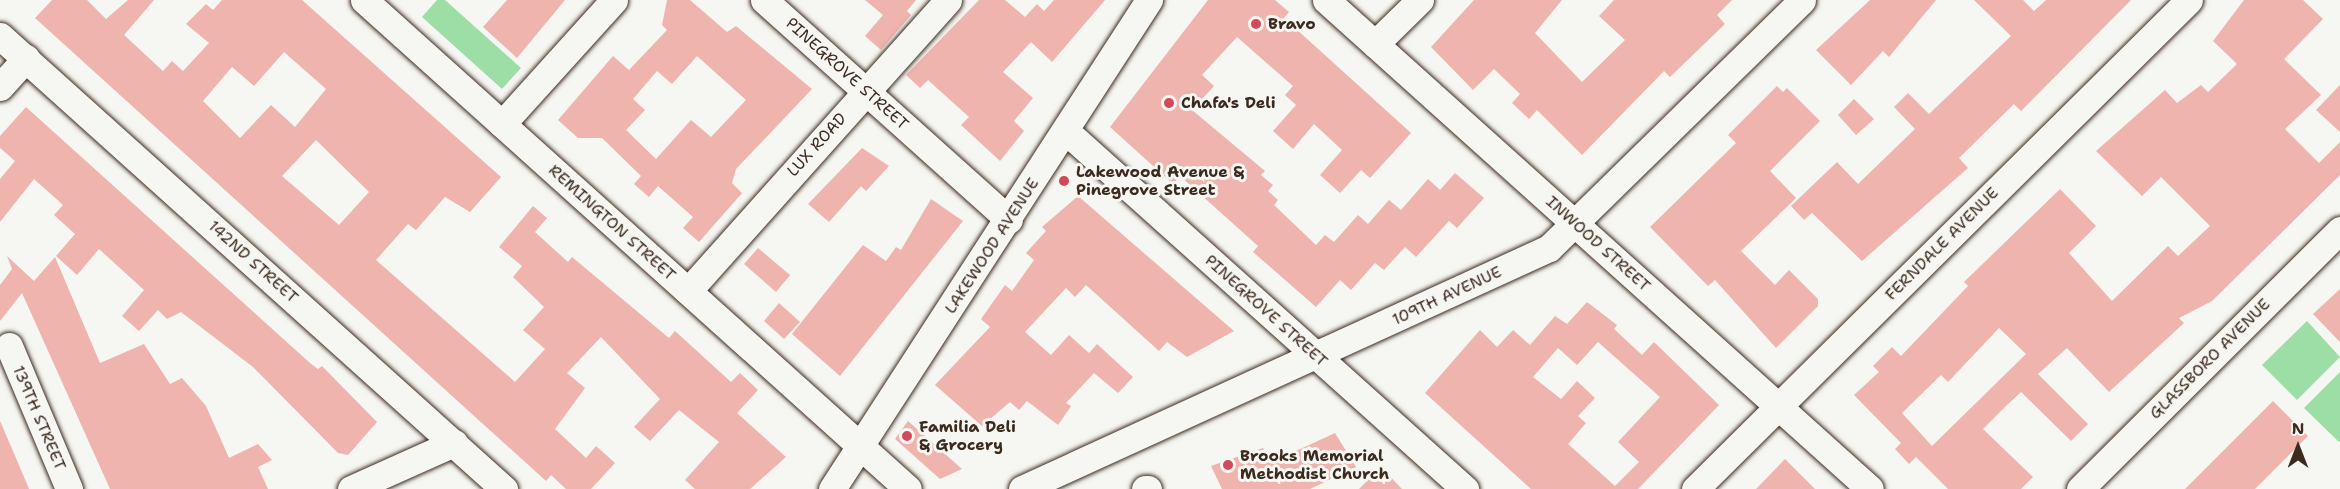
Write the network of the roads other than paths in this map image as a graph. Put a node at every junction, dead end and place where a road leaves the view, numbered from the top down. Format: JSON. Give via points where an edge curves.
{"nodes":[{"id":1,"x":364,"y":0,"type":"edge"},
{"id":2,"x":614,"y":0,"type":"edge"},
{"id":3,"x":764,"y":0,"type":"edge"},
{"id":4,"x":948,"y":0,"type":"edge"},
{"id":5,"x":1149,"y":0,"type":"edge"},
{"id":6,"x":1326,"y":0,"type":"edge"},
{"id":7,"x":1420,"y":0,"type":"edge"},
{"id":8,"x":1803,"y":0,"type":"edge"},
{"id":9,"x":2189,"y":0,"type":"edge"},
{"id":10,"x":0,"y":36,"type":"edge"},
{"id":11,"x":1375,"y":44,"type":"junction"},
{"id":12,"x":26,"y":58,"type":"junction"},
{"id":13,"x":0,"y":87,"type":"edge"},
{"id":14,"x":866,"y":91,"type":"junction"},
{"id":15,"x":502,"y":124,"type":"junction"},
{"id":16,"x":1067,"y":132,"type":"junction"},
{"id":17,"x":1009,"y":220,"type":"junction"},
{"id":18,"x":1575,"y":223,"type":"junction"},
{"id":19,"x":2340,"y":230,"type":"edge"},
{"id":20,"x":688,"y":291,"type":"junction"},
{"id":21,"x":9,"y":346,"type":"dead end"},
{"id":22,"x":1317,"y":357,"type":"junction"},
{"id":23,"x":1778,"y":407,"type":"junction"},
{"id":24,"x":454,"y":443,"type":"junction"},
{"id":25,"x":861,"y":445,"type":"junction"},
{"id":26,"x":1027,"y":488,"type":"edge"},
{"id":27,"x":69,"y":489,"type":"edge"},
{"id":28,"x":351,"y":489,"type":"edge"},
{"id":29,"x":504,"y":489,"type":"edge"},
{"id":30,"x":832,"y":489,"type":"edge"},
{"id":31,"x":908,"y":489,"type":"edge"},
{"id":32,"x":1465,"y":489,"type":"edge"},
{"id":33,"x":1695,"y":489,"type":"edge"},
{"id":34,"x":1870,"y":489,"type":"edge"},
{"id":35,"x":2080,"y":489,"type":"edge"}],
"edges":[{"from":1,"to":15,"type":"street","name":"REMINGTON STREET"},
{"from":2,"to":15,"type":"street"},
{"from":3,"to":14,"type":"street","name":"PINEGROVE STREET"},
{"from":4,"to":14,"type":"street","name":"LUX ROAD"},
{"from":5,"to":16,"type":"street","name":"LAKEWOOD AVENUE"},
{"from":6,"to":11,"type":"street","name":"INWOOD STREET"},
{"from":7,"to":11,"type":"street"},
{"from":8,"to":18,"type":"street","name":"109TH AVENUE"},
{"from":9,"to":23,"type":"street","name":"FERNDALE AVENUE"},
{"from":10,"to":12,"type":"street","name":"142ND STREET"},
{"from":11,"to":18,"type":"street","name":"INWOOD STREET"},
{"from":12,"to":13,"type":"street"},
{"from":12,"to":24,"type":"street","name":"142ND STREET"},
{"from":14,"to":17,"type":"street","name":"PINEGROVE STREET"},
{"from":14,"to":20,"type":"street","name":"LUX ROAD"},
{"from":15,"to":20,"type":"street","name":"REMINGTON STREET"},
{"from":16,"to":17,"type":"street","name":"LAKEWOOD AVENUE"},
{"from":16,"to":22,"type":"street","name":"PINEGROVE STREET"},
{"from":17,"to":25,"type":"street","name":"LAKEWOOD AVENUE"},
{"from":18,"to":22,"type":"street","name":"109TH AVENUE","via":[[1549,248]]},
{"from":18,"to":23,"type":"street","name":"INWOOD STREET"},
{"from":19,"to":35,"type":"street","name":"GLASSBORO AVENUE"},
{"from":20,"to":25,"type":"street","name":"REMINGTON STREET"},
{"from":21,"to":27,"type":"street","name":"139TH STREET"},
{"from":22,"to":26,"type":"street","name":"109TH AVENUE"},
{"from":22,"to":32,"type":"street","name":"PINEGROVE STREET"},
{"from":23,"to":33,"type":"street","name":"FERNDALE AVENUE"},
{"from":23,"to":34,"type":"street","name":"INWOOD STREET"},
{"from":24,"to":28,"type":"street"},
{"from":24,"to":29,"type":"street","name":"142ND STREET"},
{"from":25,"to":30,"type":"street","name":"LAKEWOOD AVENUE"},
{"from":25,"to":31,"type":"street"}]}
